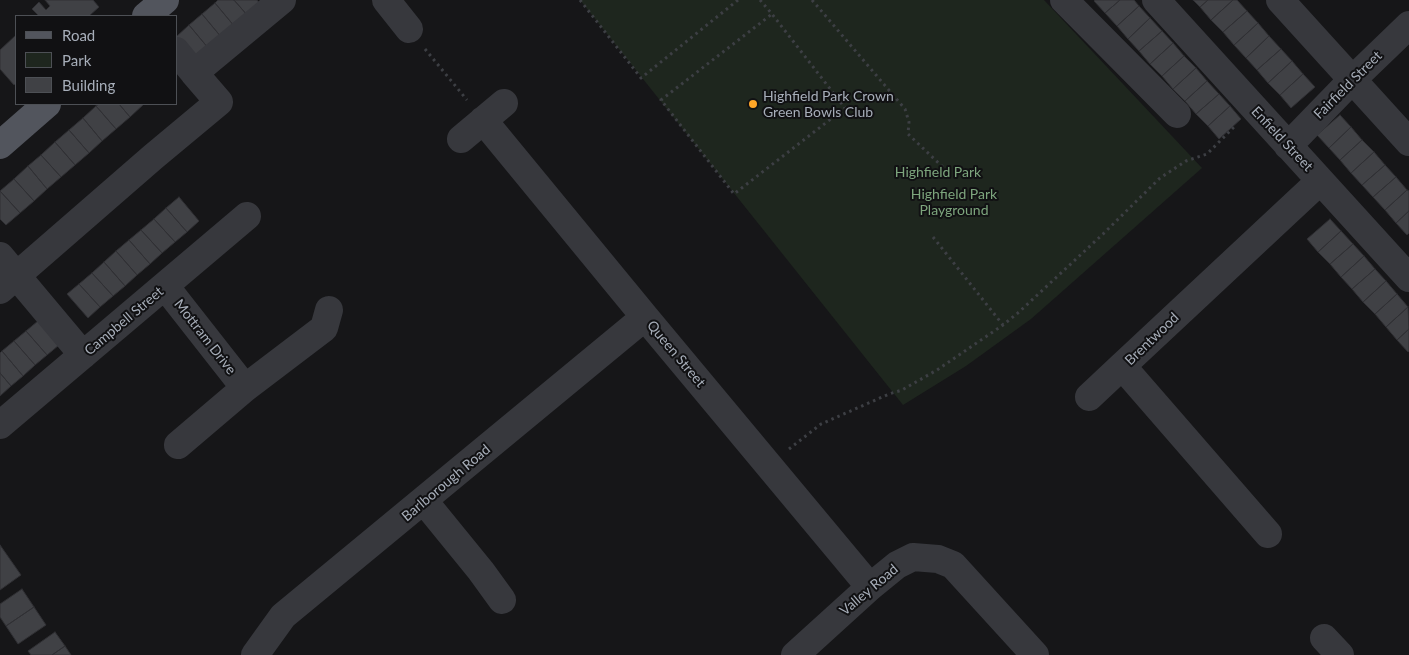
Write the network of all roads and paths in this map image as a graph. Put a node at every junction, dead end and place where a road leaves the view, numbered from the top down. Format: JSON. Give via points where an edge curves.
{"nodes":[{"id":1,"x":282,"y":0,"type":"edge"},
{"id":2,"x":386,"y":0,"type":"edge"},
{"id":3,"x":580,"y":0,"type":"edge"},
{"id":4,"x":738,"y":0,"type":"edge"},
{"id":5,"x":812,"y":0,"type":"edge"},
{"id":6,"x":1064,"y":0,"type":"edge"},
{"id":7,"x":1156,"y":0,"type":"edge"},
{"id":8,"x":1280,"y":0,"type":"edge"},
{"id":9,"x":762,"y":1,"type":"edge"},
{"id":10,"x":772,"y":14,"type":"junction"},
{"id":11,"x":1409,"y":25,"type":"edge"},
{"id":12,"x":409,"y":29,"type":"joint"},
{"id":13,"x":178,"y":53,"type":"edge"},
{"id":14,"x":194,"y":73,"type":"junction"},
{"id":15,"x":1352,"y":80,"type":"junction"},
{"id":16,"x":504,"y":103,"type":"dead end"},
{"id":17,"x":45,"y":105,"type":"edge"},
{"id":18,"x":1253,"y":108,"type":"junction"},
{"id":19,"x":1177,"y":114,"type":"dead end"},
{"id":20,"x":483,"y":120,"type":"junction"},
{"id":21,"x":461,"y":139,"type":"dead end"},
{"id":22,"x":1409,"y":142,"type":"edge"},
{"id":23,"x":0,"y":145,"type":"edge"},
{"id":24,"x":1288,"y":146,"type":"junction"},
{"id":25,"x":948,"y":172,"type":"dead end"},
{"id":26,"x":1320,"y":180,"type":"junction"},
{"id":27,"x":248,"y":216,"type":"dead end"},
{"id":28,"x":934,"y":237,"type":"dead end"},
{"id":29,"x":5,"y":274,"type":"edge"},
{"id":30,"x":1409,"y":277,"type":"edge"},
{"id":31,"x":166,"y":286,"type":"junction"},
{"id":32,"x":645,"y":317,"type":"junction"},
{"id":33,"x":1002,"y":325,"type":"junction"},
{"id":34,"x":331,"y":326,"type":"dead end"},
{"id":35,"x":82,"y":355,"type":"junction"},
{"id":36,"x":1122,"y":366,"type":"junction"},
{"id":37,"x":245,"y":388,"type":"junction"},
{"id":38,"x":1089,"y":397,"type":"dead end"},
{"id":39,"x":0,"y":425,"type":"edge"},
{"id":40,"x":178,"y":445,"type":"dead end"},
{"id":41,"x":768,"y":465,"type":"junction"},
{"id":42,"x":424,"y":500,"type":"junction"},
{"id":43,"x":1268,"y":533,"type":"dead end"},
{"id":44,"x":870,"y":587,"type":"junction"},
{"id":45,"x":502,"y":600,"type":"dead end"},
{"id":46,"x":262,"y":652,"type":"edge"},
{"id":47,"x":795,"y":655,"type":"edge"},
{"id":48,"x":1035,"y":655,"type":"edge"}],
"edges":[{"from":1,"to":14,"type":"street"},
{"from":2,"to":12,"type":"street"},
{"from":3,"to":4,"type":"path","via":[[642,78]]},
{"from":5,"to":25,"type":"path","via":[[906,109],[908,134]]},
{"from":6,"to":19,"type":"street"},
{"from":7,"to":18,"type":"street","name":"Enfield Street"},
{"from":8,"to":15,"type":"street"},
{"from":9,"to":10,"type":"path"},
{"from":10,"to":10,"type":"path","via":[[845,108],[734,194],[661,100]]},
{"from":11,"to":15,"type":"street","name":"Fairfield Street"},
{"from":12,"to":20,"type":"path"},
{"from":13,"to":14,"type":"street"},
{"from":14,"to":29,"type":"street","via":[[219,102]]},
{"from":15,"to":22,"type":"street"},
{"from":15,"to":24,"type":"street","name":"Fairfield Street"},
{"from":16,"to":20,"type":"street"},
{"from":17,"to":23,"type":"main road"},
{"from":18,"to":24,"type":"street","name":"Enfield Street"},
{"from":18,"to":33,"type":"path","via":[[1207,154],[1160,178],[1104,234]]},
{"from":20,"to":21,"type":"street"},
{"from":20,"to":32,"type":"street","name":"Queen Street"},
{"from":24,"to":26,"type":"street","name":"Enfield Street"},
{"from":26,"to":30,"type":"street","name":"Enfield Street"},
{"from":26,"to":36,"type":"street","name":"Brentwood"},
{"from":27,"to":31,"type":"street","name":"Campbell Street"},
{"from":28,"to":33,"type":"path"},
{"from":29,"to":35,"type":"street"},
{"from":31,"to":35,"type":"street","name":"Campbell Street"},
{"from":31,"to":37,"type":"street","name":"Mottram Drive"},
{"from":32,"to":41,"type":"street","name":"Queen Street"},
{"from":32,"to":42,"type":"street","name":"Barlborough Road"},
{"from":33,"to":41,"type":"path","via":[[902,390],[822,424]]},
{"from":34,"to":37,"type":"street","name":"Mottram Drive"},
{"from":35,"to":39,"type":"street","name":"Campbell Street"},
{"from":36,"to":38,"type":"street"},
{"from":36,"to":43,"type":"street","name":"Brentwood"},
{"from":37,"to":40,"type":"street","name":"Mottram Drive"},
{"from":41,"to":44,"type":"street","name":"Queen Street"},
{"from":42,"to":45,"type":"street","via":[[490,565]]},
{"from":42,"to":46,"type":"street","name":"Barlborough Road","via":[[283,616]]},
{"from":44,"to":47,"type":"street","name":"Valley Road"},
{"from":44,"to":48,"type":"street","name":"Valley Road","via":[[897,565],[913,557],[938,559],[953,565]]}]}
